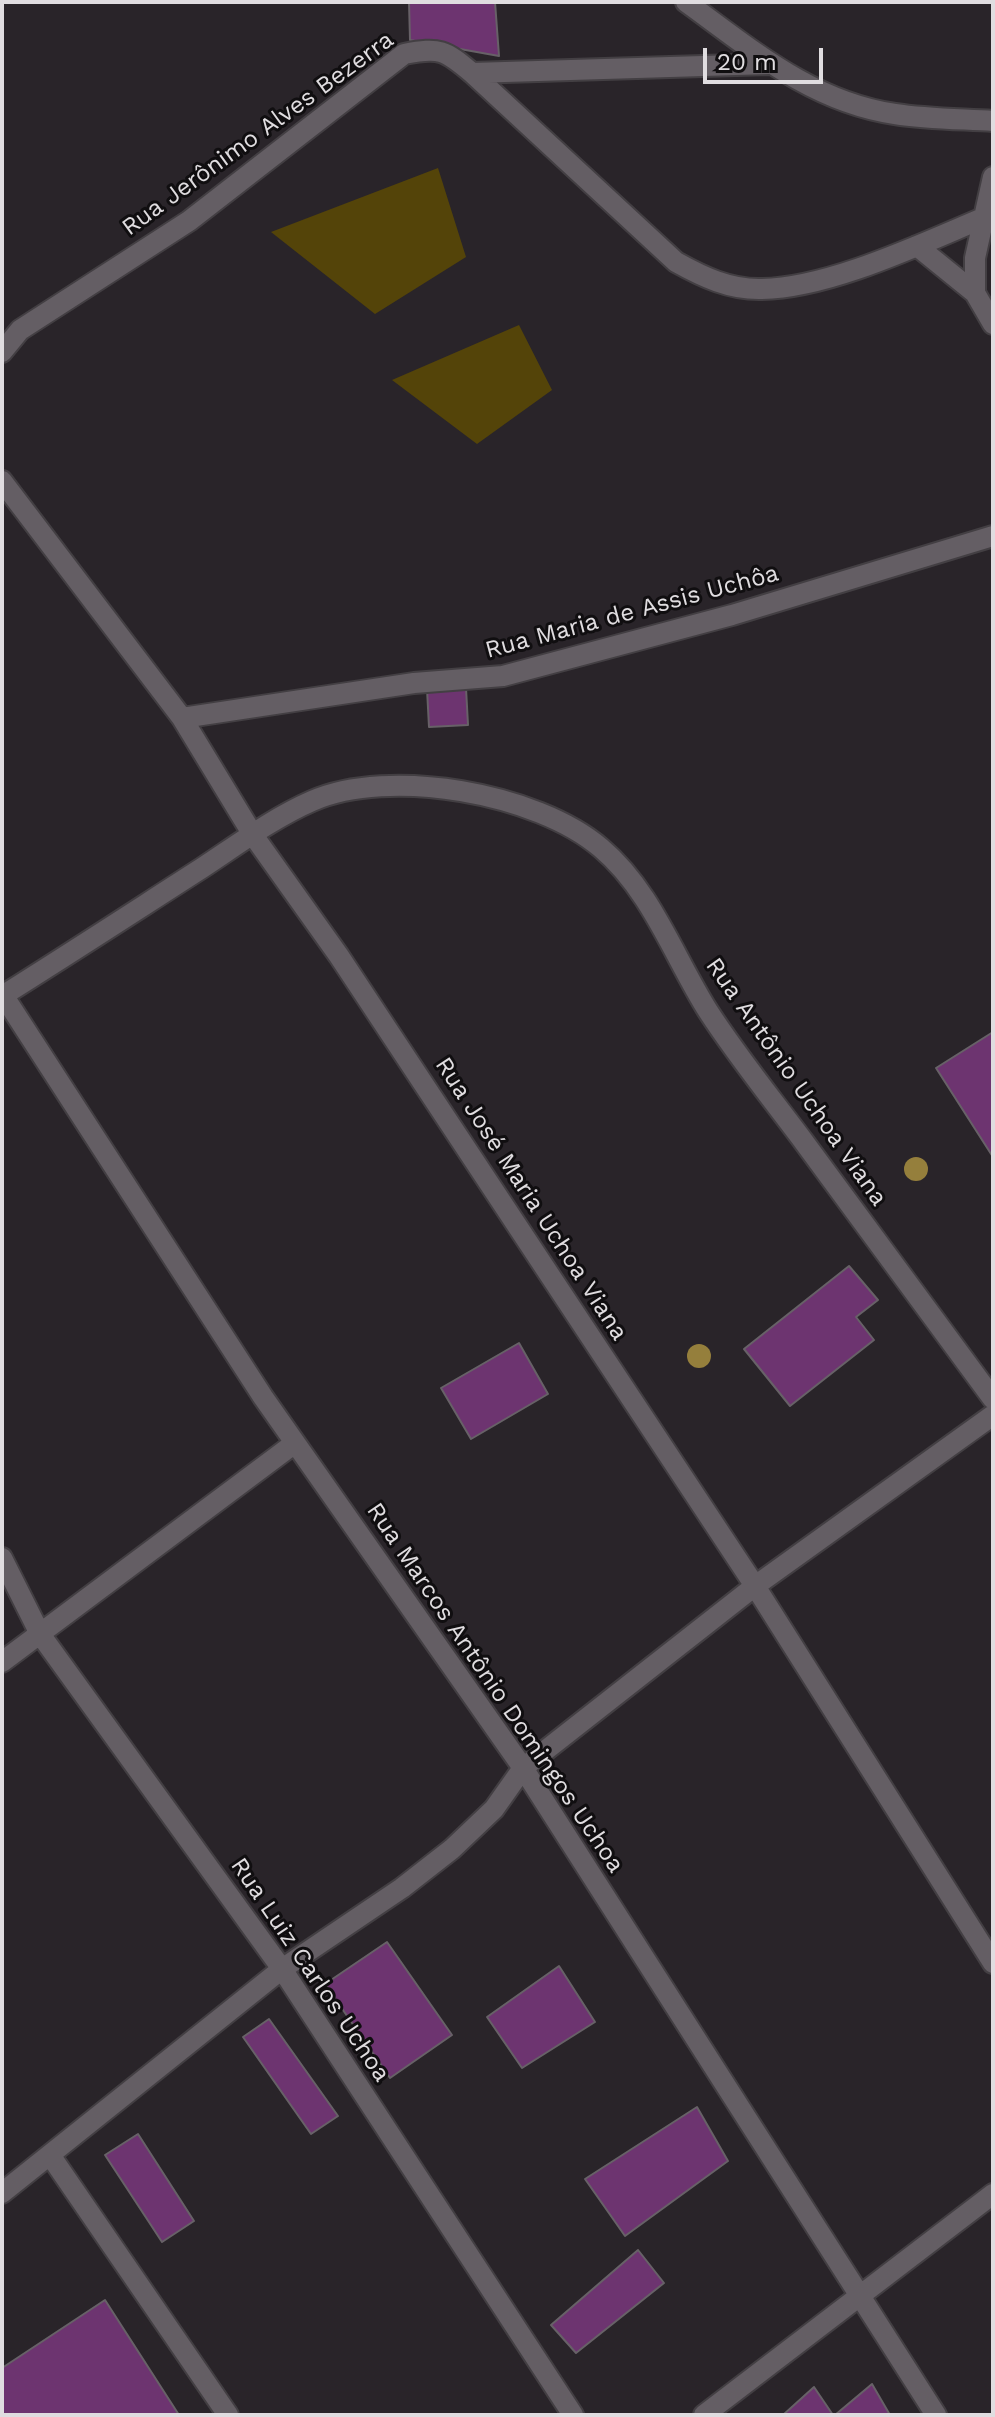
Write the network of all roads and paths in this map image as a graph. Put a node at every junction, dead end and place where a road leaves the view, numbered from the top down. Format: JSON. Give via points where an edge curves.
{"nodes":[{"id":1,"x":686,"y":2,"type":"edge"},
{"id":2,"x":769,"y":64,"type":"junction"},
{"id":3,"x":472,"y":73,"type":"junction"},
{"id":4,"x":993,"y":121,"type":"edge"},
{"id":5,"x":993,"y":177,"type":"edge"},
{"id":6,"x":983,"y":218,"type":"junction"},
{"id":7,"x":917,"y":246,"type":"junction"},
{"id":8,"x":975,"y":293,"type":"junction"},
{"id":9,"x":993,"y":324,"type":"edge"},
{"id":10,"x":2,"y":352,"type":"edge"},
{"id":11,"x":2,"y":481,"type":"edge"},
{"id":12,"x":993,"y":536,"type":"edge"},
{"id":13,"x":182,"y":718,"type":"junction"},
{"id":14,"x":253,"y":835,"type":"junction"},
{"id":15,"x":3,"y":995,"type":"edge"},
{"id":16,"x":993,"y":1399,"type":"edge"},
{"id":17,"x":993,"y":1415,"type":"edge"},
{"id":18,"x":295,"y":1443,"type":"junction"},
{"id":19,"x":2,"y":1558,"type":"edge"},
{"id":20,"x":755,"y":1586,"type":"junction"},
{"id":21,"x":40,"y":1634,"type":"junction"},
{"id":22,"x":2,"y":1662,"type":"edge"},
{"id":23,"x":523,"y":1768,"type":"junction"},
{"id":24,"x":993,"y":1963,"type":"edge"},
{"id":25,"x":282,"y":1969,"type":"junction"},
{"id":26,"x":50,"y":2155,"type":"junction"},
{"id":27,"x":2,"y":2193,"type":"edge"},
{"id":28,"x":993,"y":2194,"type":"edge"},
{"id":29,"x":861,"y":2296,"type":"junction"},
{"id":30,"x":228,"y":2415,"type":"edge"},
{"id":31,"x":573,"y":2415,"type":"edge"},
{"id":32,"x":704,"y":2415,"type":"edge"},
{"id":33,"x":936,"y":2415,"type":"edge"}],
"edges":[{"from":1,"to":2,"type":"street"},
{"from":2,"to":3,"type":"street"},
{"from":2,"to":4,"type":"street","via":[[818,91],[893,114]]},
{"from":3,"to":7,"type":"street","name":"Rua Jerônimo Alves Bezerra","via":[[676,262],[702,276],[728,285],[790,287]]},
{"from":3,"to":10,"type":"street","name":"Rua Jerônimo Alves Bezerra","via":[[451,55],[429,49],[404,54],[189,221],[20,330]]},
{"from":5,"to":6,"type":"street"},
{"from":6,"to":7,"type":"street","name":"Rua Jerônimo Alves Bezerra"},
{"from":6,"to":8,"type":"street"},
{"from":7,"to":8,"type":"street"},
{"from":8,"to":9,"type":"street"},
{"from":11,"to":13,"type":"street","name":"Rua José Maria Uchoa Viana"},
{"from":12,"to":13,"type":"street","name":"Rua Maria de Assis Uchôa","via":[[732,615],[503,676],[414,683]]},
{"from":13,"to":14,"type":"street","name":"Rua José Maria Uchoa Viana"},
{"from":14,"to":15,"type":"street","name":"Rua Antônio Uchoa Viana"},
{"from":14,"to":16,"type":"street","name":"Rua Antônio Uchoa Viana","via":[[312,801],[360,787],[407,785],[513,803],[553,816],[599,846],[639,890],[709,1012]]},
{"from":14,"to":20,"type":"street","name":"Rua José Maria Uchoa Viana","via":[[339,956]]},
{"from":15,"to":18,"type":"street","name":"Rua Marcos Antônio Domingos Uchoa"},
{"from":17,"to":20,"type":"street"},
{"from":18,"to":21,"type":"street"},
{"from":18,"to":23,"type":"street","name":"Rua Marcos Antônio Domingos Uchoa"},
{"from":19,"to":21,"type":"street","name":"Rua Luiz Carlos Uchoa"},
{"from":20,"to":23,"type":"street"},
{"from":20,"to":24,"type":"street","name":"Rua José Maria Uchoa Viana"},
{"from":21,"to":22,"type":"street"},
{"from":21,"to":25,"type":"street","name":"Rua Luiz Carlos Uchoa"},
{"from":23,"to":25,"type":"street","via":[[494,1809],[452,1849]]},
{"from":23,"to":29,"type":"street","name":"Rua Marcos Antônio Domingos Uchoa"},
{"from":25,"to":26,"type":"street"},
{"from":25,"to":31,"type":"street","name":"Rua Luiz Carlos Uchoa"},
{"from":26,"to":27,"type":"street"},
{"from":26,"to":30,"type":"street"},
{"from":28,"to":29,"type":"street"},
{"from":29,"to":32,"type":"street"},
{"from":29,"to":33,"type":"street","name":"Rua Marcos Antônio Domingos Uchoa"}]}
